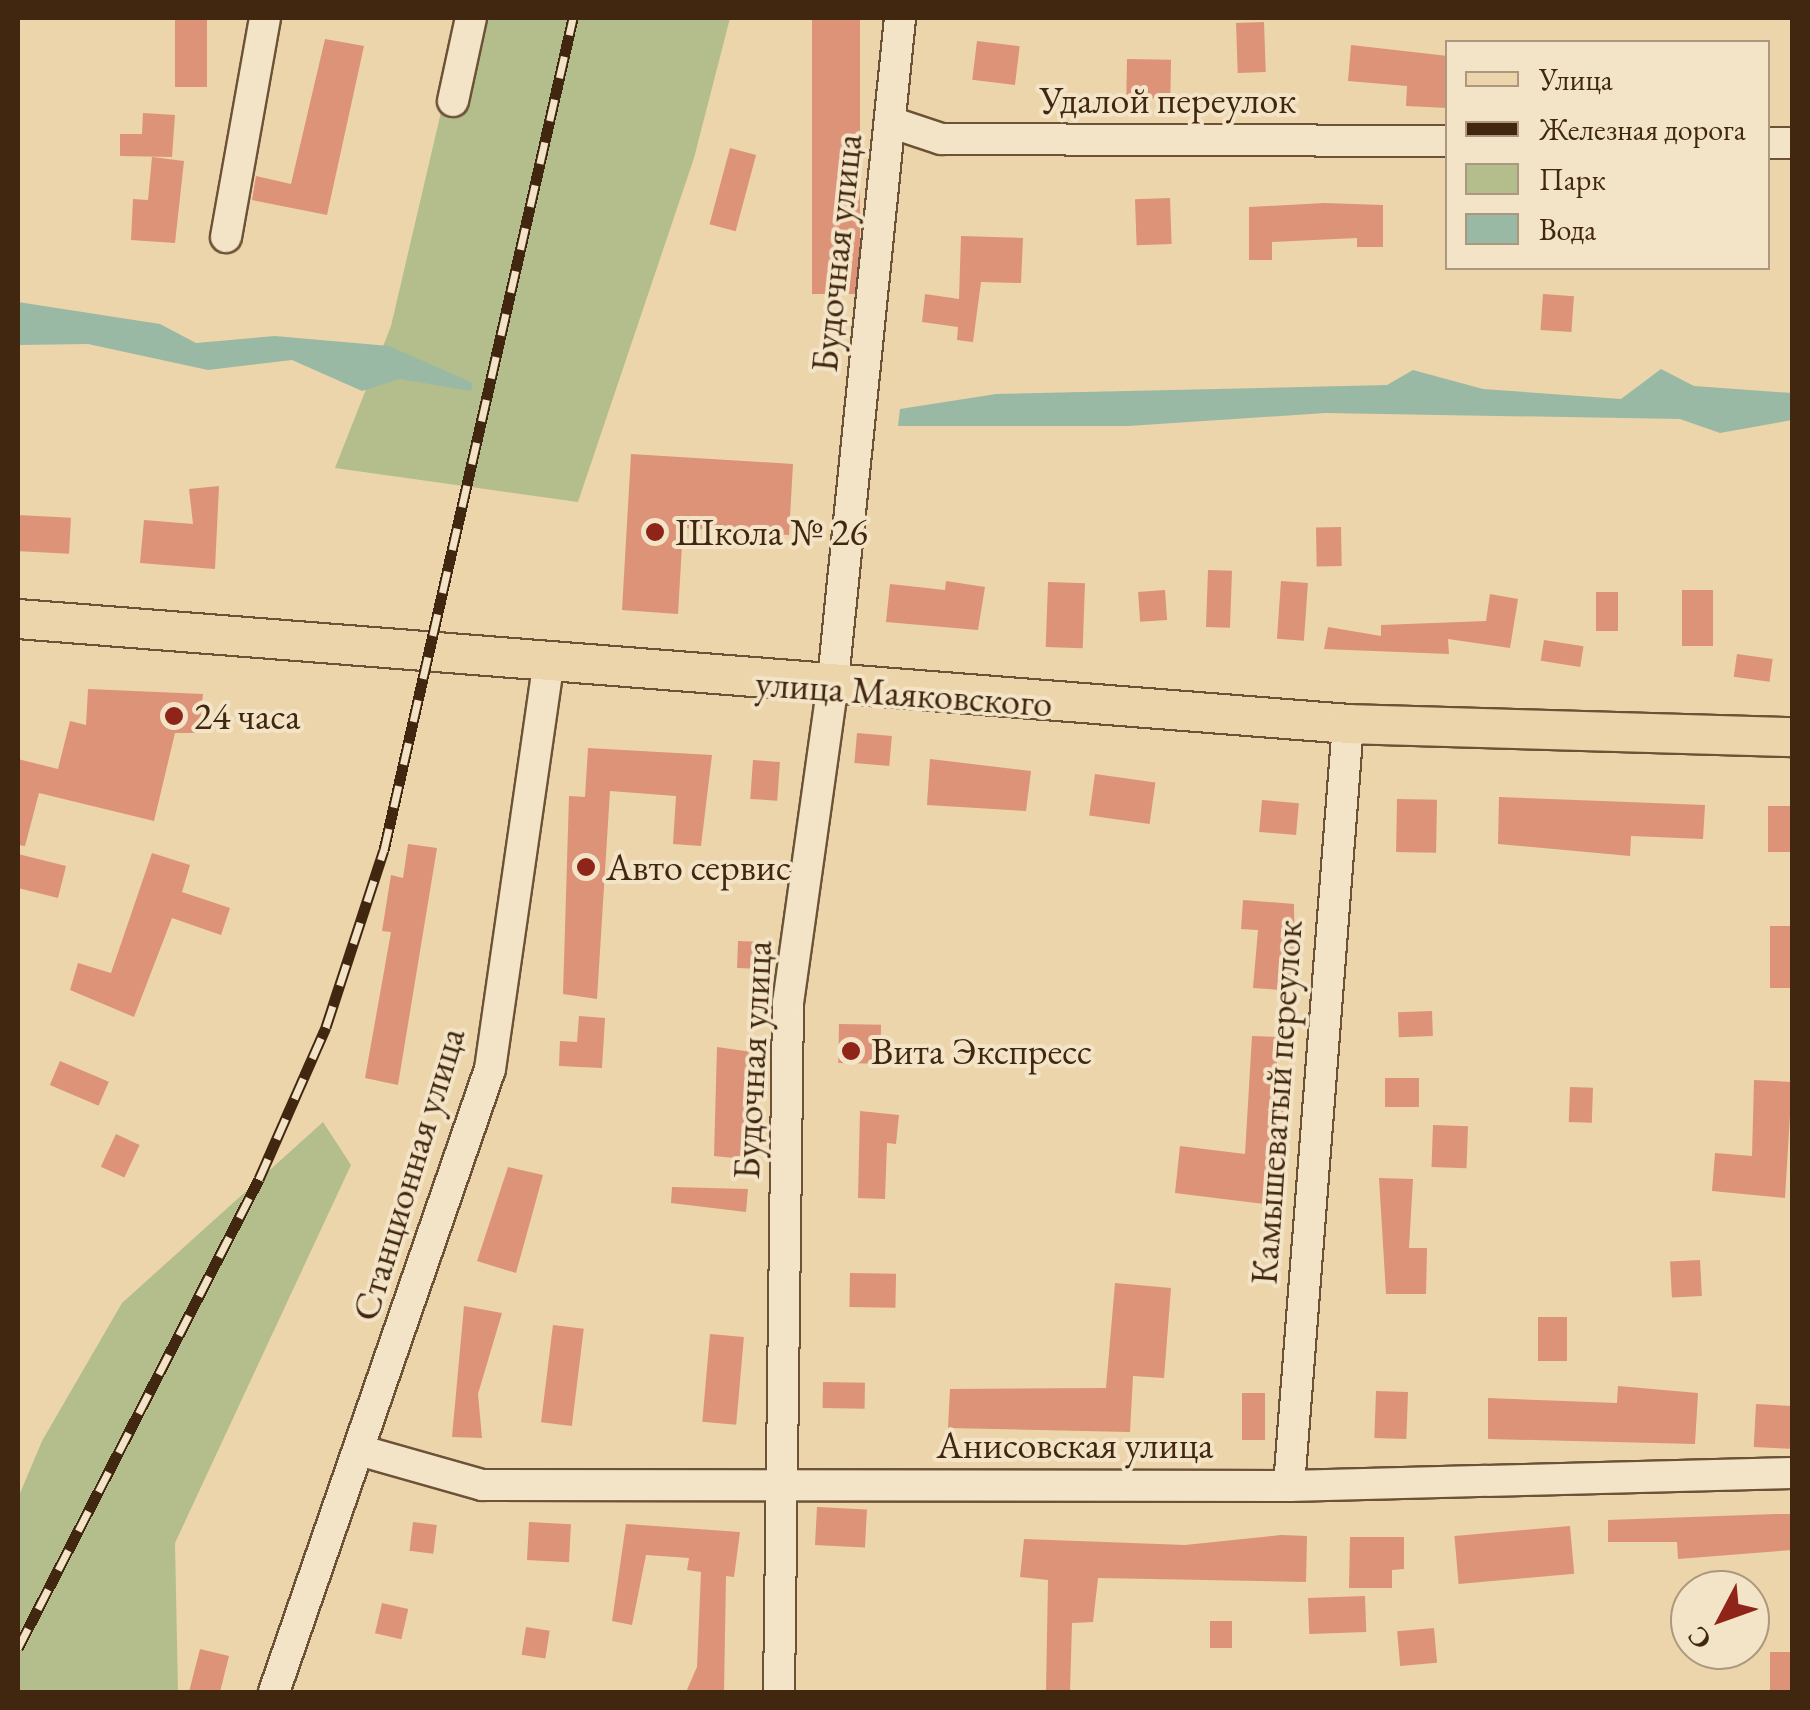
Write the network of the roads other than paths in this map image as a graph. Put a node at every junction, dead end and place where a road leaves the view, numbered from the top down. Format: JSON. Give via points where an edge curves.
{"nodes":[{"id":1,"x":265,"y":18,"type":"edge"},
{"id":2,"x":471,"y":18,"type":"edge"},
{"id":3,"x":900,"y":18,"type":"edge"},
{"id":4,"x":453,"y":101,"type":"dead end"},
{"id":5,"x":890,"y":122,"type":"junction"},
{"id":6,"x":1445,"y":142,"type":"edge"},
{"id":7,"x":226,"y":238,"type":"dead end"},
{"id":8,"x":18,"y":619,"type":"edge"},
{"id":9,"x":549,"y":662,"type":"junction"},
{"id":10,"x":832,"y":690,"type":"junction"},
{"id":11,"x":1348,"y":724,"type":"junction"},
{"id":12,"x":1792,"y":737,"type":"edge"},
{"id":13,"x":362,"y":1451,"type":"junction"},
{"id":14,"x":1792,"y":1473,"type":"edge"},
{"id":15,"x":780,"y":1483,"type":"junction"},
{"id":16,"x":1290,"y":1486,"type":"junction"},
{"id":17,"x":274,"y":1692,"type":"edge"},
{"id":18,"x":780,"y":1692,"type":"edge"}],
"edges":[{"from":1,"to":7,"type":"street"},
{"from":2,"to":4,"type":"street"},
{"from":3,"to":5,"type":"street","name":"Будочная улица"},
{"from":5,"to":6,"type":"street","name":"Удалой переулок","via":[[941,139]]},
{"from":5,"to":10,"type":"street","name":"Будочная улица"},
{"from":8,"to":9,"type":"main road","name":"улица Маяковского"},
{"from":9,"to":10,"type":"main road","name":"улица Маяковского"},
{"from":9,"to":13,"type":"street","name":"Станционная улица","via":[[490,1069]]},
{"from":10,"to":11,"type":"main road","name":"улица Маяковского"},
{"from":10,"to":15,"type":"street","name":"Будочная улица","via":[[788,1003]]},
{"from":11,"to":12,"type":"main road","name":"улица Маяковского"},
{"from":11,"to":16,"type":"street","name":"Камышеватый переулок"},
{"from":13,"to":15,"type":"street","name":"Анисовская улица","via":[[482,1485]]},
{"from":13,"to":17,"type":"street","name":"Станционная улица"},
{"from":14,"to":16,"type":"street","name":"Анисовская улица"},
{"from":15,"to":16,"type":"street","name":"Анисовская улица"},
{"from":15,"to":18,"type":"street","name":"Будочная улица"}]}
